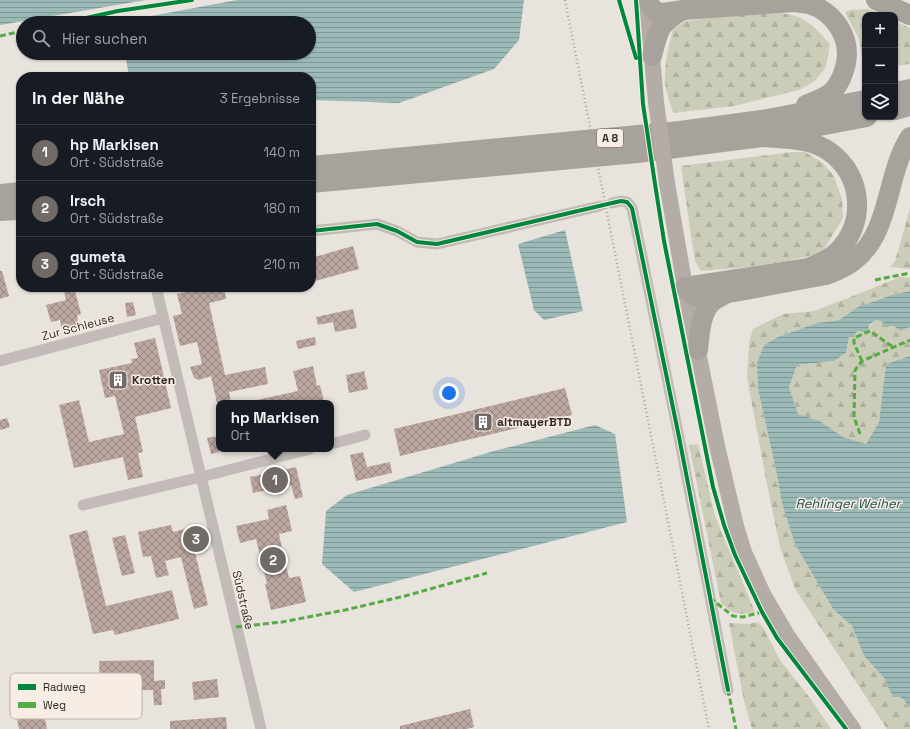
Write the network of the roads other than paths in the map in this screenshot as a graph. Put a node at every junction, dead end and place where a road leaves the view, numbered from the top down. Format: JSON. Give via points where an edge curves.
{"nodes":[{"id":1,"x":647,"y":0,"type":"edge"},
{"id":2,"x":653,"y":0,"type":"edge"},
{"id":3,"x":876,"y":0,"type":"edge"},
{"id":4,"x":683,"y":10,"type":"junction"},
{"id":5,"x":910,"y":15,"type":"edge"},
{"id":6,"x":652,"y":56,"type":"junction"},
{"id":7,"x":910,"y":89,"type":"edge"},
{"id":8,"x":898,"y":91,"type":"edge"},
{"id":9,"x":862,"y":101,"type":"edge"},
{"id":10,"x":910,"y":106,"type":"edge"},
{"id":11,"x":898,"y":109,"type":"edge"},
{"id":12,"x":862,"y":118,"type":"edge"},
{"id":13,"x":765,"y":128,"type":"junction"},
{"id":14,"x":910,"y":137,"type":"edge"},
{"id":15,"x":316,"y":166,"type":"edge"},
{"id":16,"x":316,"y":183,"type":"edge"},
{"id":17,"x":16,"y":192,"type":"edge"},
{"id":18,"x":0,"y":194,"type":"edge"},
{"id":19,"x":612,"y":203,"type":"dead end"},
{"id":20,"x":600,"y":206,"type":"dead end"},
{"id":21,"x":16,"y":210,"type":"edge"},
{"id":22,"x":0,"y":211,"type":"edge"},
{"id":23,"x":316,"y":230,"type":"edge"},
{"id":24,"x":685,"y":287,"type":"junction"},
{"id":25,"x":157,"y":292,"type":"edge"},
{"id":26,"x":727,"y":293,"type":"junction"},
{"id":27,"x":163,"y":318,"type":"junction"},
{"id":28,"x":698,"y":350,"type":"junction"},
{"id":29,"x":0,"y":361,"type":"edge"},
{"id":30,"x":365,"y":435,"type":"dead end"},
{"id":31,"x":334,"y":443,"type":"edge"},
{"id":32,"x":298,"y":452,"type":"edge"},
{"id":33,"x":200,"y":477,"type":"junction"},
{"id":34,"x":83,"y":504,"type":"dead end"},
{"id":35,"x":728,"y":690,"type":"dead end"},
{"id":36,"x":261,"y":729,"type":"edge"},
{"id":37,"x":853,"y":729,"type":"edge"}],
"edges":[{"from":1,"to":2,"type":"highway"},
{"from":1,"to":4,"type":"highway","via":[[657,12]]},
{"from":1,"to":6,"type":"main road"},
{"from":3,"to":5,"type":"highway"},
{"from":4,"to":6,"type":"highway","via":[[661,26]]},
{"from":4,"to":13,"type":"highway","via":[[794,2],[816,7],[831,16],[840,27],[845,40],[847,58],[837,86],[817,101]]},
{"from":6,"to":24,"type":"main road","bridge":true,"via":[[666,183]]},
{"from":7,"to":8,"type":"highway"},
{"from":9,"to":13,"type":"highway","number":"A 8"},
{"from":10,"to":11,"type":"highway"},
{"from":12,"to":13,"type":"highway","number":"A 8"},
{"from":13,"to":15,"type":"highway","number":"A 8","via":[[635,136]]},
{"from":13,"to":16,"type":"highway","number":"A 8","via":[[636,153]]},
{"from":13,"to":24,"type":"highway","via":[[814,143],[843,162],[857,192],[858,210],[847,240],[837,252],[809,268]]},
{"from":14,"to":26,"type":"highway","via":[[900,155],[881,220],[874,235],[857,258],[843,268],[826,275]]},
{"from":17,"to":18,"type":"highway"},
{"from":19,"to":35,"type":"street","via":[[627,202],[632,208]]},
{"from":20,"to":23,"type":"street","via":[[438,244],[416,242],[378,224]]},
{"from":21,"to":22,"type":"highway"},
{"from":24,"to":26,"type":"highway","via":[[694,296],[707,297]]},
{"from":24,"to":28,"type":"main road"},
{"from":25,"to":27,"type":"street","name":"Südstraße"},
{"from":26,"to":28,"type":"highway","via":[[713,301],[705,312]]},
{"from":27,"to":29,"type":"street","name":"Zur Schleuse"},
{"from":27,"to":33,"type":"street","name":"Südstraße"},
{"from":28,"to":37,"type":"main road","via":[[721,466],[744,552],[763,594],[787,635]]},
{"from":30,"to":31,"type":"street"},
{"from":32,"to":33,"type":"street"},
{"from":33,"to":34,"type":"street"},
{"from":33,"to":36,"type":"street","name":"Südstraße"}]}
